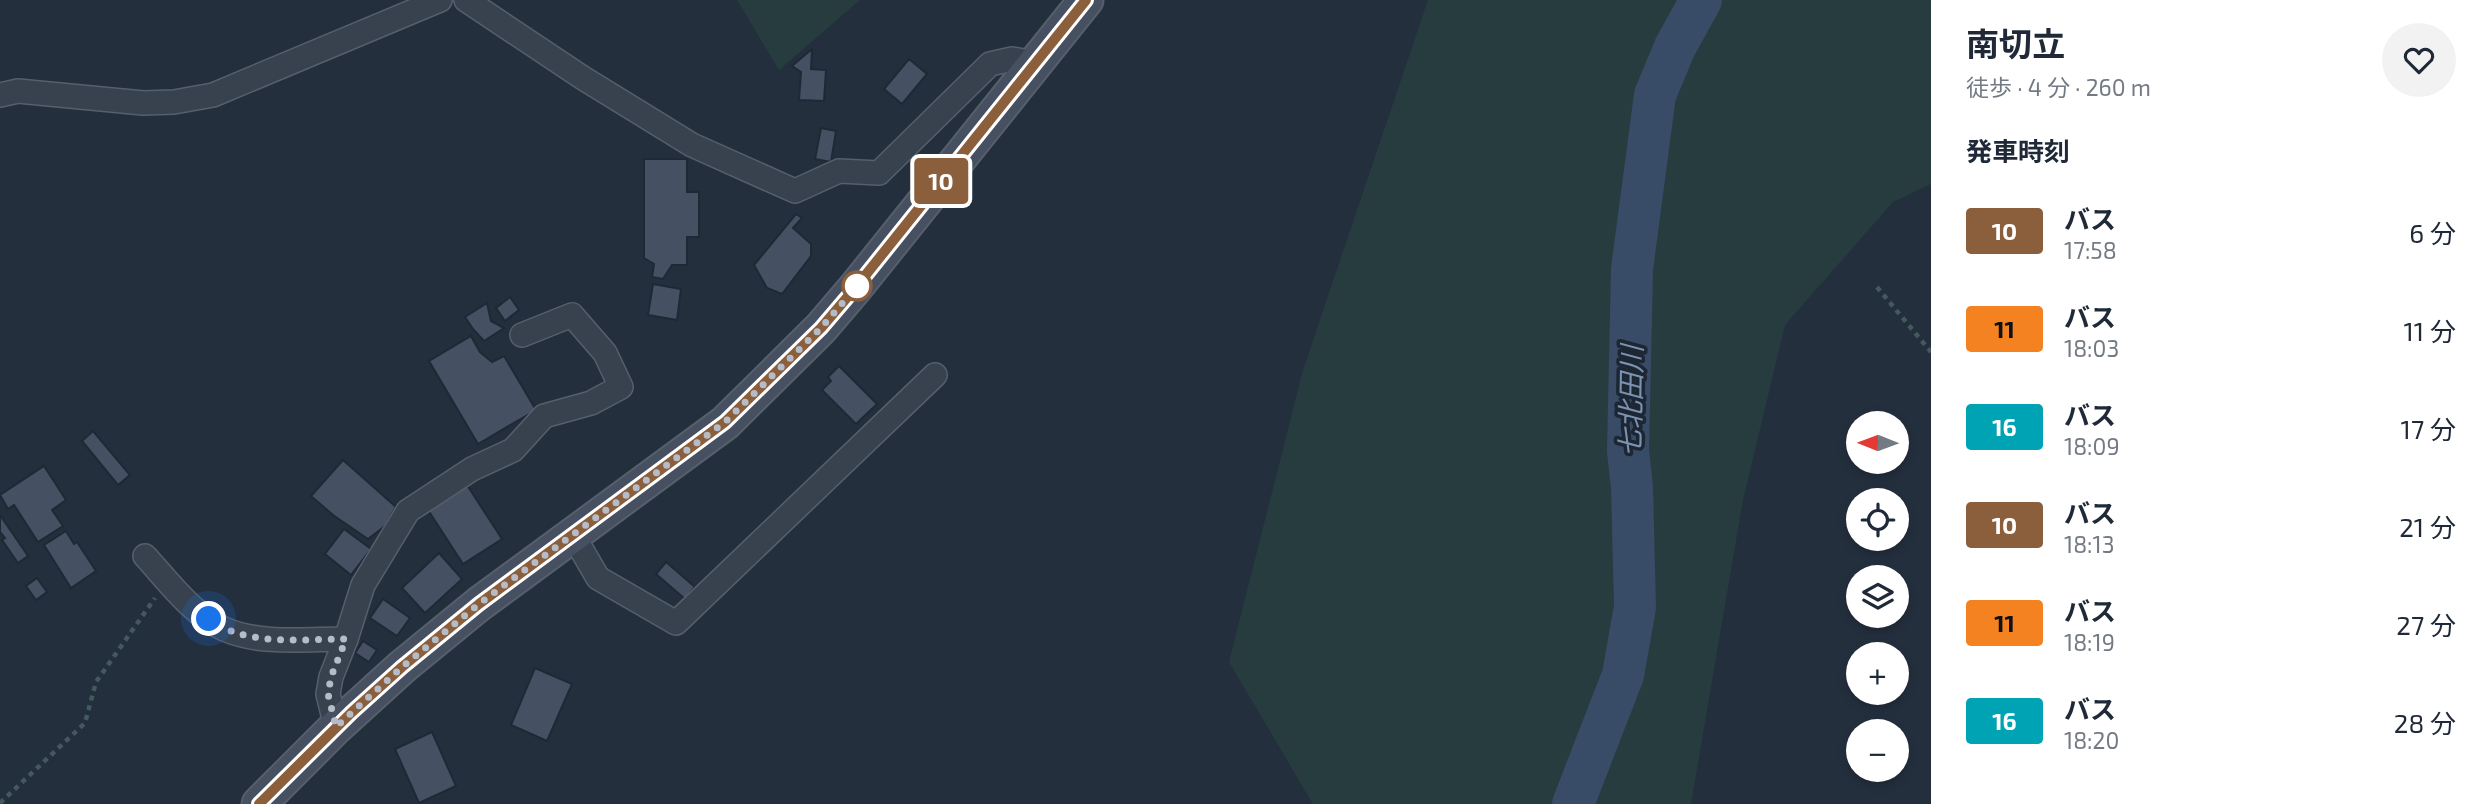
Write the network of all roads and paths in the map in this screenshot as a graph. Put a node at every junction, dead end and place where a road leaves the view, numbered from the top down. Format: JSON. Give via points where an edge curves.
{"nodes":[{"id":1,"x":440,"y":0,"type":"edge"},
{"id":2,"x":466,"y":0,"type":"edge"},
{"id":3,"x":1086,"y":0,"type":"edge"},
{"id":4,"x":1036,"y":63,"type":"junction"},
{"id":5,"x":0,"y":95,"type":"edge"},
{"id":6,"x":1877,"y":288,"type":"dead end"},
{"id":7,"x":522,"y":335,"type":"dead end"},
{"id":8,"x":1931,"y":352,"type":"edge"},
{"id":9,"x":935,"y":374,"type":"dead end"},
{"id":10,"x":573,"y":535,"type":"junction"},
{"id":11,"x":145,"y":556,"type":"dead end"},
{"id":12,"x":168,"y":580,"type":"junction"},
{"id":13,"x":346,"y":639,"type":"junction"},
{"id":14,"x":336,"y":727,"type":"junction"},
{"id":15,"x":0,"y":803,"type":"edge"},
{"id":16,"x":259,"y":804,"type":"edge"}],
"edges":[{"from":1,"to":5,"type":"street","via":[[213,94],[143,103],[18,91]]},
{"from":2,"to":4,"type":"street","via":[[692,145],[795,191],[839,171],[879,173],[990,64],[1012,59]]},
{"from":3,"to":4,"type":"main road"},
{"from":4,"to":10,"type":"main road","via":[[821,328],[725,422]]},
{"from":6,"to":8,"type":"path"},
{"from":7,"to":13,"type":"street","via":[[572,315],[605,353],[621,387],[592,403],[544,416],[513,450],[472,469],[408,512],[363,585]]},
{"from":9,"to":10,"type":"street","via":[[676,623],[598,578]]},
{"from":10,"to":14,"type":"main road","via":[[479,604]]},
{"from":11,"to":12,"type":"street"},
{"from":12,"to":13,"type":"street","via":[[221,628],[242,635]]},
{"from":12,"to":15,"type":"path","via":[[96,682],[85,723]]},
{"from":13,"to":14,"type":"street","via":[[328,694]]},
{"from":14,"to":16,"type":"main road"}]}
